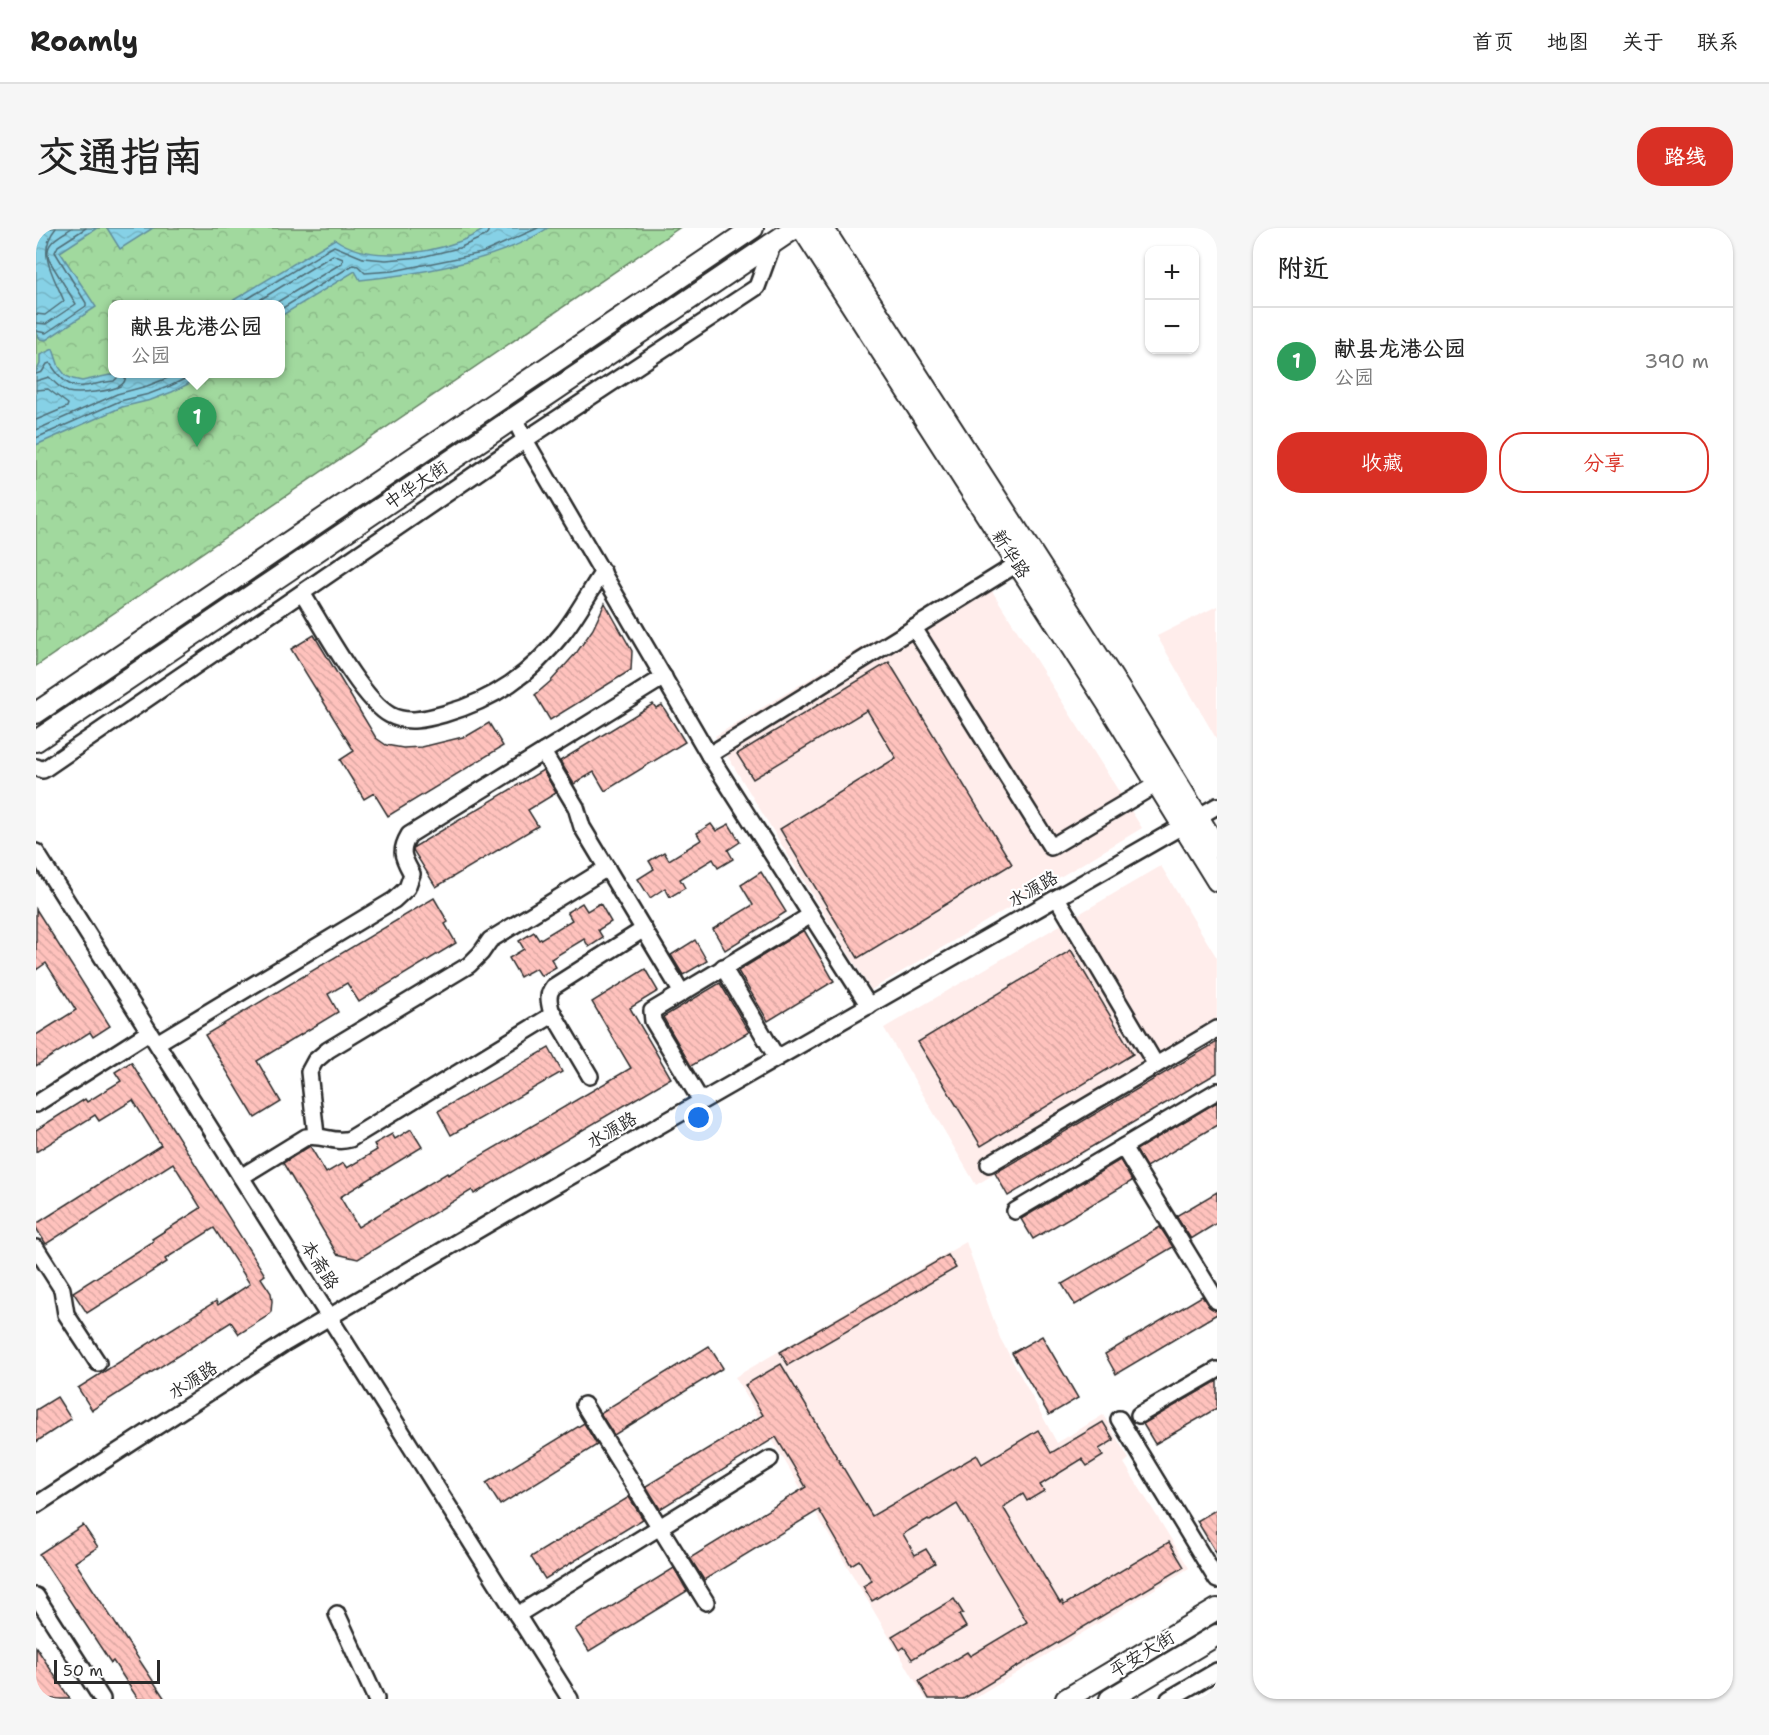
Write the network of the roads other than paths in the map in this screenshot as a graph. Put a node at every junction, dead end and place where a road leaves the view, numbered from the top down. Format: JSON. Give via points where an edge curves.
{"nodes":[{"id":1,"x":753,"y":228,"type":"edge"},
{"id":2,"x":795,"y":228,"type":"edge"},
{"id":3,"x":802,"y":228,"type":"edge"},
{"id":4,"x":823,"y":228,"type":"edge"},
{"id":5,"x":773,"y":243,"type":"junction"},
{"id":6,"x":514,"y":418,"type":"junction"},
{"id":7,"x":525,"y":440,"type":"junction"},
{"id":8,"x":1017,"y":564,"type":"junction"},
{"id":9,"x":603,"y":572,"type":"junction"},
{"id":10,"x":302,"y":593,"type":"junction"},
{"id":11,"x":914,"y":628,"type":"junction"},
{"id":12,"x":664,"y":677,"type":"junction"},
{"id":13,"x":36,"y":713,"type":"edge"},
{"id":14,"x":36,"y":741,"type":"edge"},
{"id":15,"x":543,"y":752,"type":"junction"},
{"id":16,"x":709,"y":755,"type":"junction"},
{"id":17,"x":36,"y":767,"type":"edge"},
{"id":18,"x":1157,"y":783,"type":"junction"},
{"id":19,"x":1217,"y":806,"type":"edge"},
{"id":20,"x":1191,"y":821,"type":"junction"},
{"id":21,"x":1217,"y":848,"type":"edge"},
{"id":22,"x":36,"y":852,"type":"edge"},
{"id":23,"x":607,"y":868,"type":"junction"},
{"id":24,"x":1217,"y":881,"type":"edge"},
{"id":25,"x":1057,"y":898,"type":"junction"},
{"id":26,"x":811,"y":915,"type":"junction"},
{"id":27,"x":644,"y":929,"type":"junction"},
{"id":28,"x":723,"y":968,"type":"junction"},
{"id":29,"x":682,"y":993,"type":"junction"},
{"id":30,"x":869,"y":1006,"type":"junction"},
{"id":31,"x":554,"y":1014,"type":"junction"},
{"id":32,"x":1217,"y":1029,"type":"edge"},
{"id":33,"x":153,"y":1038,"type":"junction"},
{"id":34,"x":777,"y":1058,"type":"junction"},
{"id":35,"x":1156,"y":1065,"type":"junction"},
{"id":36,"x":590,"y":1076,"type":"dead end"},
{"id":37,"x":1217,"y":1091,"type":"edge"},
{"id":38,"x":701,"y":1101,"type":"junction"},
{"id":39,"x":36,"y":1104,"type":"edge"},
{"id":40,"x":316,"y":1135,"type":"junction"},
{"id":41,"x":1123,"y":1147,"type":"junction"},
{"id":42,"x":989,"y":1164,"type":"dead end"},
{"id":43,"x":241,"y":1177,"type":"junction"},
{"id":44,"x":1015,"y":1211,"type":"dead end"},
{"id":45,"x":36,"y":1248,"type":"edge"},
{"id":46,"x":1217,"y":1301,"type":"edge"},
{"id":47,"x":330,"y":1317,"type":"junction"},
{"id":48,"x":98,"y":1363,"type":"dead end"},
{"id":49,"x":1217,"y":1370,"type":"edge"},
{"id":50,"x":584,"y":1405,"type":"dead end"},
{"id":51,"x":1139,"y":1415,"type":"dead end"},
{"id":52,"x":1119,"y":1419,"type":"dead end"},
{"id":53,"x":770,"y":1459,"type":"dead end"},
{"id":54,"x":36,"y":1505,"type":"edge"},
{"id":55,"x":659,"y":1527,"type":"junction"},
{"id":56,"x":1217,"y":1580,"type":"edge"},
{"id":57,"x":36,"y":1596,"type":"edge"},
{"id":58,"x":706,"y":1602,"type":"dead end"},
{"id":59,"x":1217,"y":1609,"type":"edge"},
{"id":60,"x":337,"y":1614,"type":"dead end"},
{"id":61,"x":517,"y":1616,"type":"junction"},
{"id":62,"x":1217,"y":1635,"type":"edge"},
{"id":63,"x":1217,"y":1671,"type":"edge"},
{"id":64,"x":102,"y":1699,"type":"edge"},
{"id":65,"x":376,"y":1699,"type":"edge"},
{"id":66,"x":570,"y":1699,"type":"edge"},
{"id":67,"x":1066,"y":1699,"type":"edge"},
{"id":68,"x":1110,"y":1699,"type":"edge"},
{"id":69,"x":1169,"y":1699,"type":"edge"}],
"edges":[{"from":1,"to":13,"type":"main road","name":"中华大街"},
{"from":2,"to":5,"type":"main road","name":"中华大街"},
{"from":3,"to":8,"type":"main road","name":"新华路"},
{"from":4,"to":20,"type":"main road","name":"新华路","via":[[1118,686]]},
{"from":5,"to":6,"type":"main road","name":"中华大街"},
{"from":5,"to":7,"type":"street","via":[[757,287]]},
{"from":6,"to":7,"type":"street"},
{"from":6,"to":14,"type":"main road","name":"中华大街"},
{"from":7,"to":9,"type":"street"},
{"from":7,"to":10,"type":"street"},
{"from":8,"to":11,"type":"street"},
{"from":8,"to":18,"type":"main road","name":"新华路"},
{"from":9,"to":10,"type":"street","via":[[563,633],[534,665],[482,701],[424,719],[403,720],[377,705]]},
{"from":9,"to":12,"type":"street"},
{"from":10,"to":17,"type":"street","via":[[43,770]]},
{"from":11,"to":16,"type":"street"},
{"from":11,"to":18,"type":"street","via":[[1051,847]]},
{"from":12,"to":15,"type":"street"},
{"from":12,"to":16,"type":"street"},
{"from":15,"to":23,"type":"street"},
{"from":15,"to":33,"type":"street","via":[[409,835],[402,847],[412,874],[406,888],[394,900]]},
{"from":16,"to":26,"type":"street"},
{"from":18,"to":20,"type":"main road","name":"新华路"},
{"from":19,"to":20,"type":"street","name":"水源路"},
{"from":20,"to":21,"type":"main road","name":"新华路"},
{"from":20,"to":24,"type":"main road","name":"新华路"},
{"from":20,"to":25,"type":"street","name":"水源路"},
{"from":22,"to":33,"type":"street","name":"本斋路"},
{"from":23,"to":27,"type":"street"},
{"from":23,"to":40,"type":"street","via":[[489,940],[469,965],[315,1061],[309,1072]]},
{"from":25,"to":30,"type":"street","name":"水源路"},
{"from":25,"to":35,"type":"street"},
{"from":26,"to":28,"type":"street"},
{"from":26,"to":30,"type":"street"},
{"from":27,"to":29,"type":"street"},
{"from":27,"to":31,"type":"street","via":[[553,987],[548,1000]]},
{"from":28,"to":29,"type":"street"},
{"from":28,"to":34,"type":"street"},
{"from":29,"to":38,"type":"street","via":[[652,1011],[653,1021]]},
{"from":30,"to":34,"type":"street","name":"水源路"},
{"from":31,"to":36,"type":"street"},
{"from":31,"to":40,"type":"street","via":[[350,1139],[341,1142]]},
{"from":32,"to":35,"type":"street"},
{"from":33,"to":39,"type":"street"},
{"from":33,"to":43,"type":"street","name":"本斋路"},
{"from":34,"to":38,"type":"street","name":"水源路"},
{"from":35,"to":42,"type":"street"},
{"from":37,"to":41,"type":"street"},
{"from":38,"to":47,"type":"street","name":"水源路"},
{"from":40,"to":43,"type":"street","via":[[299,1140]]},
{"from":41,"to":44,"type":"street"},
{"from":41,"to":46,"type":"street"},
{"from":43,"to":47,"type":"street","name":"本斋路"},
{"from":45,"to":48,"type":"street","via":[[62,1289],[66,1314]]},
{"from":47,"to":54,"type":"street","name":"水源路"},
{"from":47,"to":61,"type":"street","name":"本斋路"},
{"from":49,"to":51,"type":"street"},
{"from":50,"to":55,"type":"street"},
{"from":52,"to":56,"type":"street"},
{"from":53,"to":55,"type":"street"},
{"from":55,"to":58,"type":"street"},
{"from":55,"to":61,"type":"street"},
{"from":57,"to":64,"type":"street"},
{"from":59,"to":67,"type":"main road","name":"平安大街"},
{"from":60,"to":65,"type":"street"},
{"from":61,"to":66,"type":"street","name":"本斋路"},
{"from":62,"to":68,"type":"main road","name":"平安大街"},
{"from":63,"to":69,"type":"street"}]}
